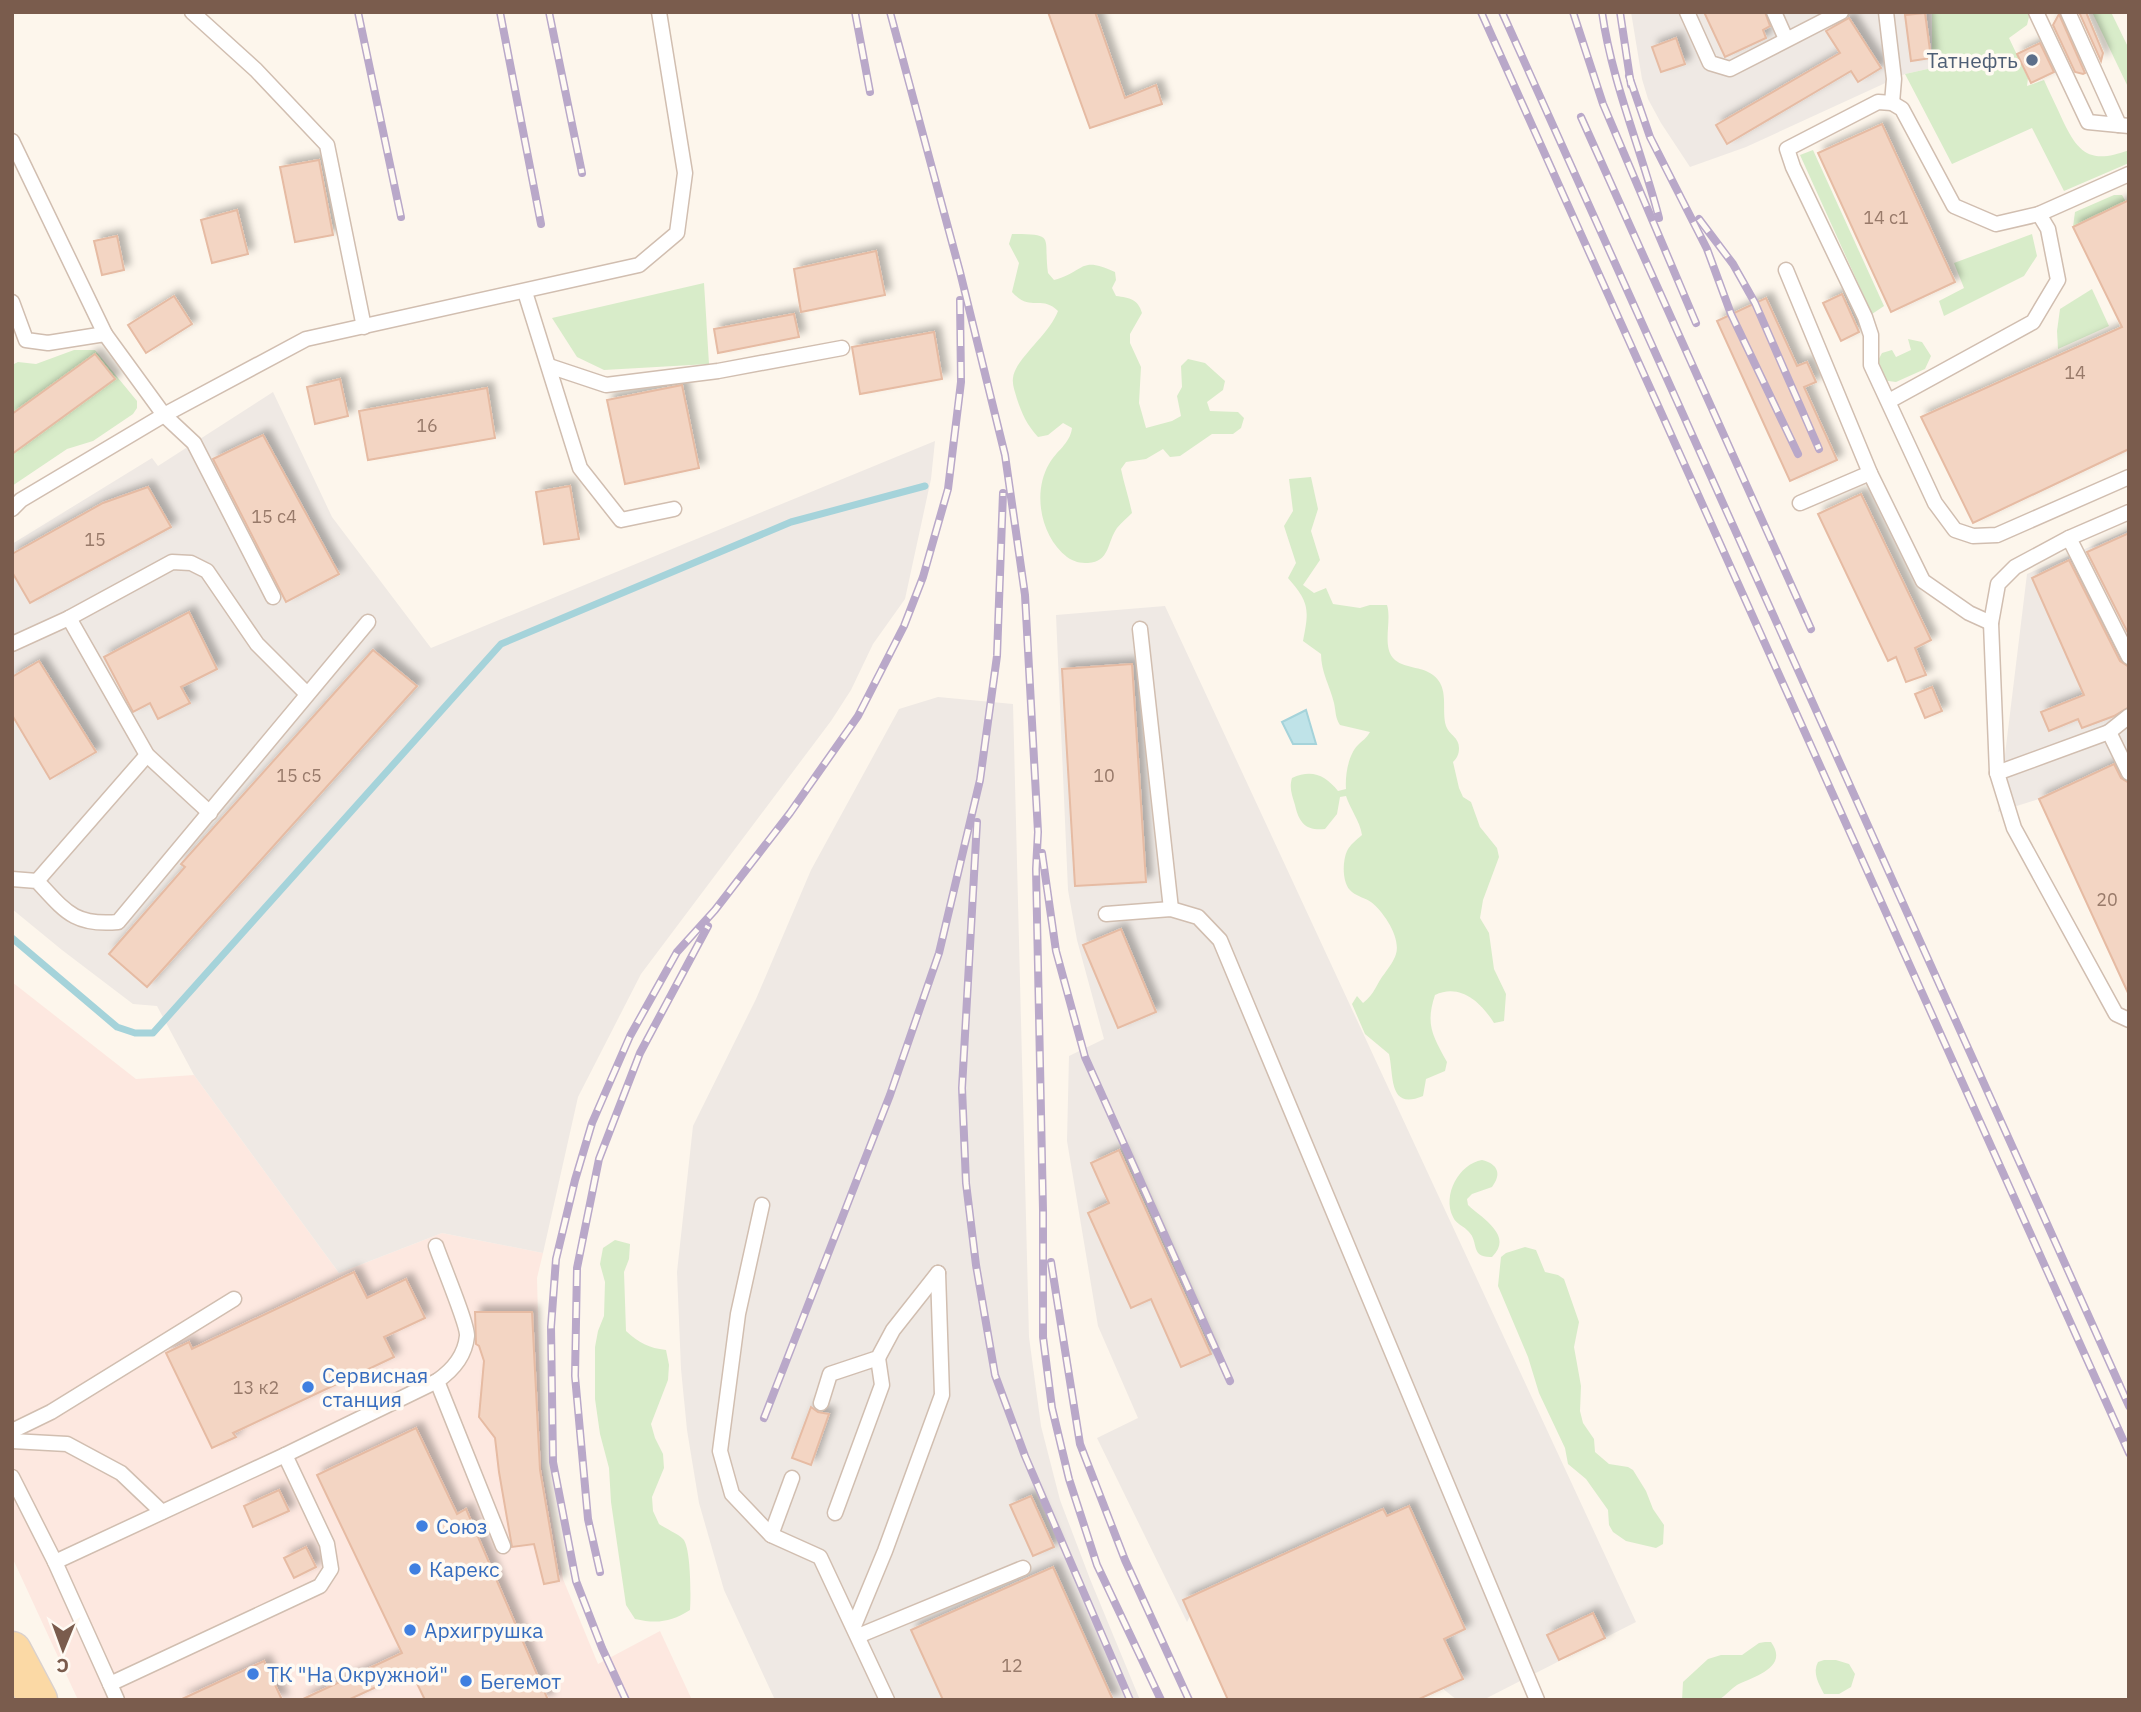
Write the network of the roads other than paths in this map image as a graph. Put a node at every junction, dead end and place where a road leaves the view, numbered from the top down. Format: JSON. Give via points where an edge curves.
{"nodes":[{"id":1,"x":192,"y":12,"type":"edge"},
{"id":2,"x":659,"y":12,"type":"edge"},
{"id":3,"x":1687,"y":12,"type":"edge"},
{"id":4,"x":1774,"y":12,"type":"edge"},
{"id":5,"x":1841,"y":12,"type":"edge"},
{"id":6,"x":1886,"y":12,"type":"edge"},
{"id":7,"x":2036,"y":12,"type":"edge"},
{"id":8,"x":2068,"y":12,"type":"edge"},
{"id":9,"x":1786,"y":38,"type":"junction"},
{"id":10,"x":1892,"y":103,"type":"junction"},
{"id":11,"x":2124,"y":126,"type":"edge"},
{"id":12,"x":12,"y":141,"type":"edge"},
{"id":13,"x":2129,"y":174,"type":"edge"},
{"id":14,"x":2039,"y":214,"type":"junction"},
{"id":15,"x":1786,"y":270,"type":"dead end"},
{"id":16,"x":525,"y":292,"type":"junction"},
{"id":17,"x":12,"y":302,"type":"edge"},
{"id":18,"x":364,"y":327,"type":"junction"},
{"id":19,"x":105,"y":334,"type":"junction"},
{"id":20,"x":842,"y":348,"type":"dead end"},
{"id":21,"x":549,"y":366,"type":"junction"},
{"id":22,"x":1889,"y":401,"type":"junction"},
{"id":23,"x":164,"y":415,"type":"junction"},
{"id":24,"x":1870,"y":472,"type":"junction"},
{"id":25,"x":2129,"y":477,"type":"edge"},
{"id":26,"x":1800,"y":503,"type":"dead end"},
{"id":27,"x":12,"y":509,"type":"edge"},
{"id":28,"x":674,"y":509,"type":"dead end"},
{"id":29,"x":2129,"y":512,"type":"edge"},
{"id":30,"x":2069,"y":538,"type":"junction"},
{"id":31,"x":273,"y":597,"type":"dead end"},
{"id":32,"x":69,"y":618,"type":"junction"},
{"id":33,"x":368,"y":622,"type":"dead end"},
{"id":34,"x":1991,"y":623,"type":"junction"},
{"id":35,"x":1140,"y":629,"type":"dead end"},
{"id":36,"x":12,"y":644,"type":"edge"},
{"id":37,"x":2129,"y":657,"type":"edge"},
{"id":38,"x":307,"y":694,"type":"junction"},
{"id":39,"x":2129,"y":716,"type":"edge"},
{"id":40,"x":2109,"y":732,"type":"junction"},
{"id":41,"x":147,"y":755,"type":"junction"},
{"id":42,"x":1997,"y":773,"type":"junction"},
{"id":43,"x":2129,"y":773,"type":"edge"},
{"id":44,"x":210,"y":813,"type":"junction"},
{"id":45,"x":12,"y":879,"type":"edge"},
{"id":46,"x":37,"y":881,"type":"junction"},
{"id":47,"x":1171,"y":909,"type":"junction"},
{"id":48,"x":1106,"y":914,"type":"dead end"},
{"id":49,"x":2129,"y":1020,"type":"edge"},
{"id":50,"x":762,"y":1205,"type":"dead end"},
{"id":51,"x":436,"y":1246,"type":"dead end"},
{"id":52,"x":234,"y":1300,"type":"dead end"},
{"id":53,"x":878,"y":1358,"type":"junction"},
{"id":54,"x":438,"y":1381,"type":"junction"},
{"id":55,"x":821,"y":1403,"type":"dead end"},
{"id":56,"x":12,"y":1431,"type":"edge"},
{"id":57,"x":12,"y":1441,"type":"edge"},
{"id":58,"x":285,"y":1455,"type":"junction"},
{"id":59,"x":12,"y":1477,"type":"edge"},
{"id":60,"x":792,"y":1478,"type":"dead end"},
{"id":61,"x":162,"y":1512,"type":"junction"},
{"id":62,"x":835,"y":1513,"type":"dead end"},
{"id":63,"x":771,"y":1535,"type":"junction"},
{"id":64,"x":503,"y":1546,"type":"dead end"},
{"id":65,"x":55,"y":1562,"type":"junction"},
{"id":66,"x":1023,"y":1568,"type":"dead end"},
{"id":67,"x":856,"y":1631,"type":"junction"},
{"id":68,"x":12,"y":1651,"type":"edge"},
{"id":69,"x":110,"y":1684,"type":"junction"},
{"id":70,"x":38,"y":1700,"type":"edge"},
{"id":71,"x":117,"y":1700,"type":"edge"},
{"id":72,"x":887,"y":1700,"type":"edge"},
{"id":73,"x":1537,"y":1700,"type":"edge"}],
"edges":[{"from":1,"to":18,"type":"lane","via":[[256,70],[327,145]]},
{"from":2,"to":16,"type":"lane","via":[[685,173],[677,233],[639,265]]},
{"from":3,"to":9,"type":"lane","via":[[1710,63],[1719,67],[1730,69]]},
{"from":4,"to":9,"type":"lane"},
{"from":5,"to":9,"type":"lane"},
{"from":6,"to":10,"type":"lane","via":[[1894,79]]},
{"from":7,"to":11,"type":"lane","via":[[2088,122]]},
{"from":8,"to":11,"type":"lane"},
{"from":10,"to":14,"type":"lane","via":[[1902,109],[1954,206],[1996,224]]},
{"from":10,"to":22,"type":"lane","via":[[1878,102],[1787,149],[1865,317],[1871,335],[1871,365]]},
{"from":12,"to":19,"type":"lane"},
{"from":13,"to":14,"type":"lane"},
{"from":14,"to":22,"type":"lane","via":[[2048,229],[2058,280],[2034,322]]},
{"from":15,"to":24,"type":"lane"},
{"from":16,"to":18,"type":"lane"},
{"from":16,"to":21,"type":"lane"},
{"from":17,"to":19,"type":"lane","via":[[26,340],[48,343]]},
{"from":18,"to":23,"type":"lane","via":[[306,339]]},
{"from":19,"to":23,"type":"lane"},
{"from":20,"to":21,"type":"lane","via":[[718,371],[606,385]]},
{"from":21,"to":28,"type":"lane","via":[[580,468],[621,520]]},
{"from":22,"to":25,"type":"lane","via":[[1935,503],[1955,530],[1973,536],[1997,535]]},
{"from":23,"to":27,"type":"lane"},
{"from":23,"to":31,"type":"lane","via":[[194,443]]},
{"from":24,"to":26,"type":"lane"},
{"from":24,"to":34,"type":"lane","via":[[1923,581],[1969,614]]},
{"from":29,"to":30,"type":"lane"},
{"from":30,"to":34,"type":"lane","via":[[2015,567],[1998,584]]},
{"from":30,"to":37,"type":"lane"},
{"from":32,"to":36,"type":"lane"},
{"from":32,"to":38,"type":"lane","via":[[172,562],[191,563],[207,571],[257,644]]},
{"from":32,"to":41,"type":"lane"},
{"from":33,"to":38,"type":"lane"},
{"from":34,"to":42,"type":"lane"},
{"from":35,"to":47,"type":"lane"},
{"from":38,"to":44,"type":"lane"},
{"from":39,"to":40,"type":"lane"},
{"from":40,"to":42,"type":"lane"},
{"from":40,"to":43,"type":"lane"},
{"from":41,"to":44,"type":"lane"},
{"from":41,"to":46,"type":"lane"},
{"from":42,"to":49,"type":"lane","via":[[2014,828],[2116,1014]]},
{"from":44,"to":46,"type":"lane","via":[[118,922],[98,924],[69,915]]},
{"from":45,"to":46,"type":"lane"},
{"from":47,"to":48,"type":"lane"},
{"from":47,"to":73,"type":"lane","via":[[1198,917],[1220,940]]},
{"from":50,"to":63,"type":"lane","via":[[738,1314],[720,1451],[732,1494]]},
{"from":51,"to":54,"type":"lane","via":[[467,1334],[453,1371]]},
{"from":52,"to":56,"type":"lane"},
{"from":53,"to":55,"type":"lane","via":[[831,1374]]},
{"from":53,"to":62,"type":"lane","via":[[882,1385]]},
{"from":53,"to":67,"type":"lane","via":[[893,1330],[938,1273],[942,1395]]},
{"from":54,"to":58,"type":"lane"},
{"from":54,"to":64,"type":"lane"},
{"from":57,"to":61,"type":"lane","via":[[67,1444],[121,1473]]},
{"from":58,"to":61,"type":"lane"},
{"from":58,"to":69,"type":"lane","via":[[327,1544],[331,1569],[320,1586]]},
{"from":59,"to":65,"type":"lane"},
{"from":60,"to":63,"type":"lane"},
{"from":61,"to":65,"type":"lane"},
{"from":63,"to":67,"type":"lane","via":[[821,1557]]},
{"from":65,"to":69,"type":"lane"},
{"from":66,"to":67,"type":"lane"},
{"from":67,"to":72,"type":"lane"},
{"from":68,"to":70,"type":"main road"},
{"from":69,"to":71,"type":"lane"}]}
